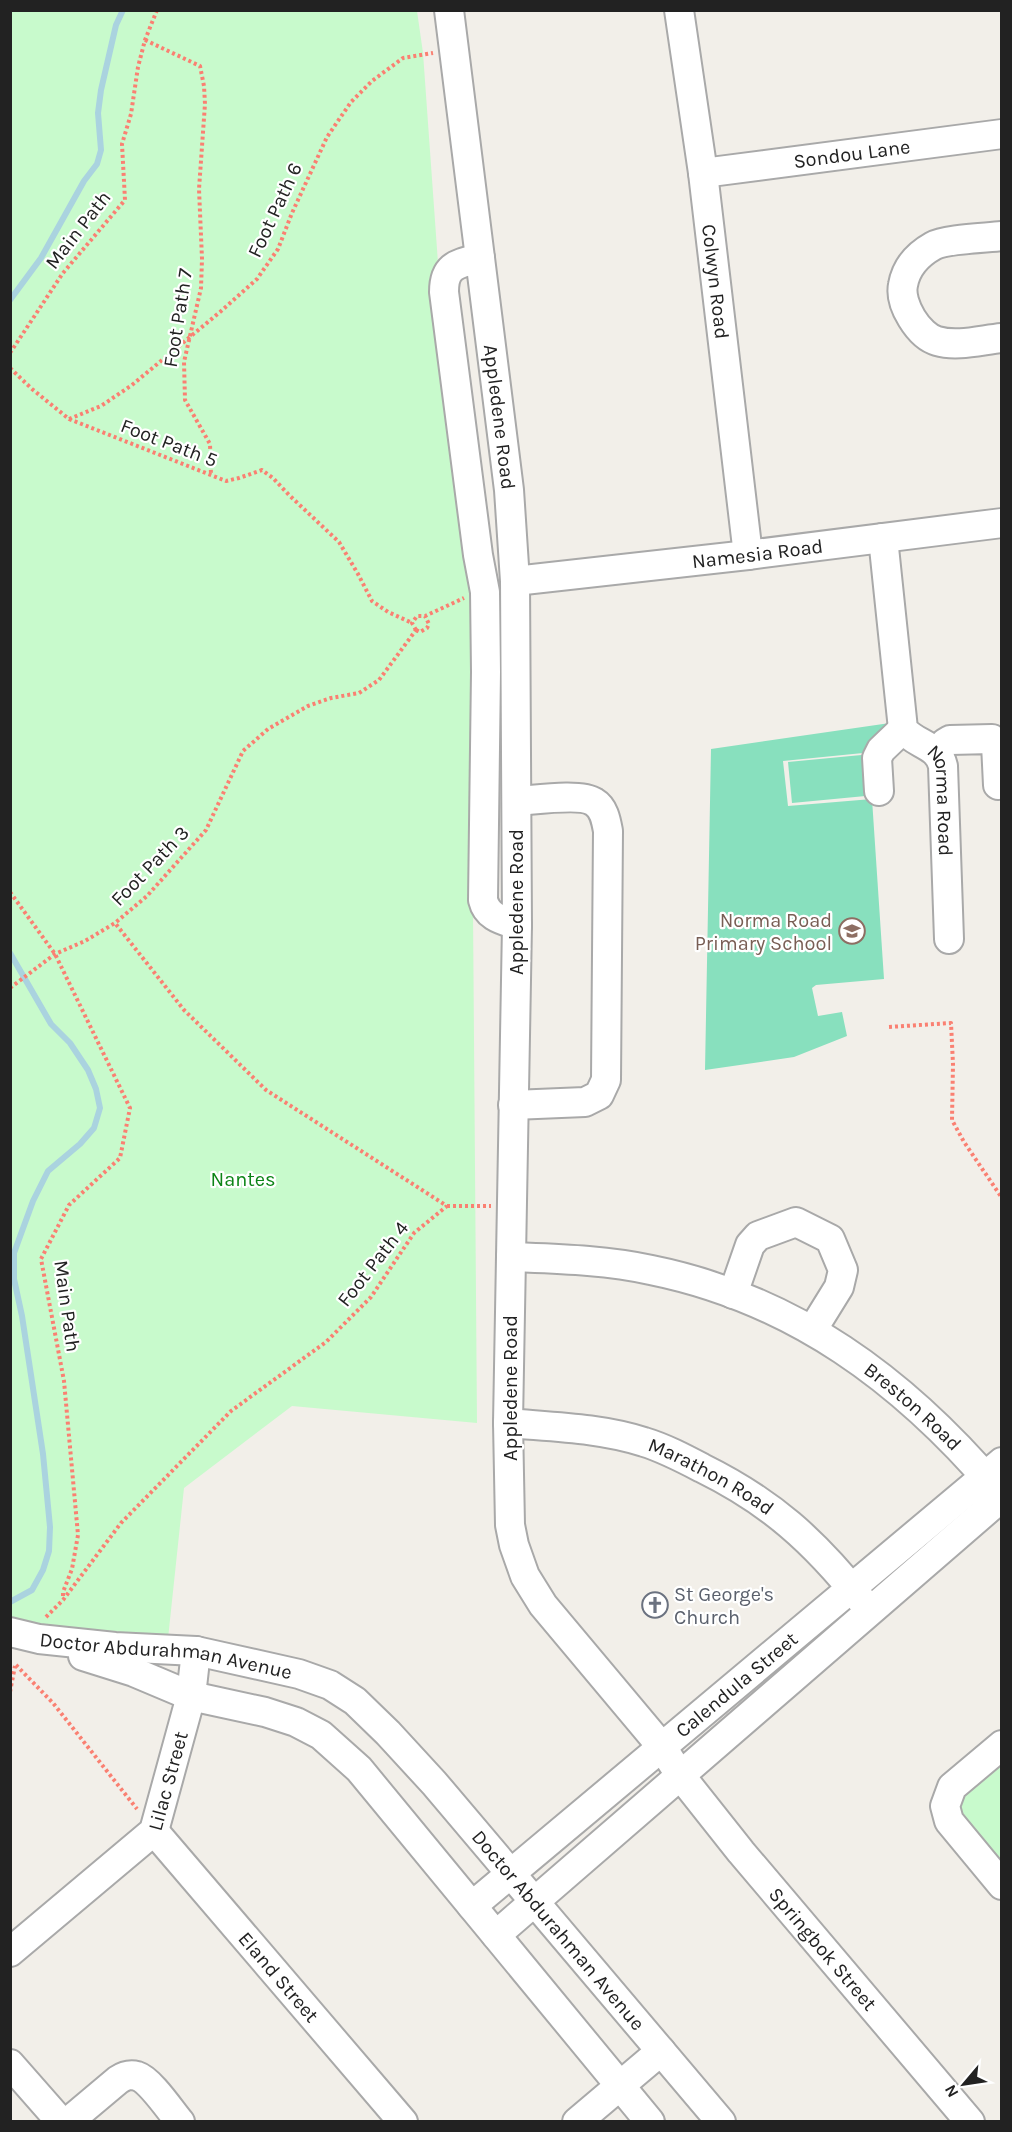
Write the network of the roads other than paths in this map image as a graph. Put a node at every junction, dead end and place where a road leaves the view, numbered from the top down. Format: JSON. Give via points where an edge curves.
{"nodes":[{"id":1,"x":449,"y":10,"type":"edge"},
{"id":2,"x":679,"y":10,"type":"edge"},
{"id":3,"x":1002,"y":134,"type":"edge"},
{"id":4,"x":703,"y":173,"type":"junction"},
{"id":5,"x":1002,"y":236,"type":"edge"},
{"id":6,"x":480,"y":258,"type":"junction"},
{"id":7,"x":1002,"y":338,"type":"edge"},
{"id":8,"x":1002,"y":523,"type":"edge"},
{"id":9,"x":883,"y":538,"type":"junction"},
{"id":10,"x":748,"y":555,"type":"junction"},
{"id":11,"x":515,"y":586,"type":"junction"},
{"id":12,"x":478,"y":593,"type":"junction"},
{"id":13,"x":903,"y":729,"type":"junction"},
{"id":14,"x":937,"y":752,"type":"junction"},
{"id":15,"x":998,"y":785,"type":"dead end"},
{"id":16,"x":879,"y":791,"type":"dead end"},
{"id":17,"x":517,"y":801,"type":"junction"},
{"id":18,"x":517,"y":926,"type":"junction"},
{"id":19,"x":949,"y":939,"type":"dead end"},
{"id":20,"x":513,"y":1105,"type":"junction"},
{"id":21,"x":511,"y":1257,"type":"junction"},
{"id":22,"x":733,"y":1294,"type":"junction"},
{"id":23,"x":813,"y":1329,"type":"junction"},
{"id":24,"x":508,"y":1423,"type":"junction"},
{"id":25,"x":997,"y":1483,"type":"edge"},
{"id":26,"x":850,"y":1587,"type":"junction"},
{"id":27,"x":871,"y":1612,"type":"junction"},
{"id":28,"x":28,"y":1632,"type":"edge"},
{"id":29,"x":196,"y":1651,"type":"junction"},
{"id":30,"x":191,"y":1696,"type":"junction"},
{"id":31,"x":1002,"y":1745,"type":"edge"},
{"id":32,"x":662,"y":1747,"type":"junction"},
{"id":33,"x":680,"y":1775,"type":"junction"},
{"id":34,"x":154,"y":1831,"type":"junction"},
{"id":35,"x":509,"y":1874,"type":"junction"},
{"id":36,"x":1002,"y":1885,"type":"edge"},
{"id":37,"x":534,"y":1902,"type":"junction"},
{"id":38,"x":472,"y":1906,"type":"junction"},
{"id":39,"x":496,"y":1935,"type":"junction"},
{"id":40,"x":10,"y":1952,"type":"edge"},
{"id":41,"x":661,"y":2051,"type":"junction"},
{"id":42,"x":10,"y":2064,"type":"edge"},
{"id":43,"x":620,"y":2086,"type":"junction"},
{"id":44,"x":61,"y":2121,"type":"edge"},
{"id":45,"x":68,"y":2121,"type":"edge"},
{"id":46,"x":180,"y":2121,"type":"edge"},
{"id":47,"x":402,"y":2121,"type":"edge"},
{"id":48,"x":577,"y":2121,"type":"edge"},
{"id":49,"x":650,"y":2121,"type":"edge"},
{"id":50,"x":721,"y":2121,"type":"edge"},
{"id":51,"x":970,"y":2121,"type":"edge"}],
"edges":[{"from":1,"to":6,"type":"street","name":"Appledene Road"},
{"from":2,"to":4,"type":"street","name":"Colwyn Road"},
{"from":3,"to":4,"type":"street","name":"Sondou Lane"},
{"from":4,"to":10,"type":"street","name":"Colwyn Road"},
{"from":5,"to":7,"type":"street","via":[[936,244],[919,254],[902,288],[909,315],[934,341],[951,344]]},
{"from":6,"to":11,"type":"street","name":"Appledene Road","via":[[509,490]]},
{"from":6,"to":12,"type":"street","via":[[452,267],[444,292],[478,555]]},
{"from":8,"to":9,"type":"street","name":"Namesia Road"},
{"from":9,"to":10,"type":"street","name":"Namesia Road"},
{"from":9,"to":13,"type":"street","name":"Norma Road"},
{"from":10,"to":11,"type":"street","name":"Namesia Road"},
{"from":11,"to":12,"type":"street","name":"Namesia Road"},
{"from":11,"to":17,"type":"street","name":"Appledene Road"},
{"from":12,"to":18,"type":"street","via":[[486,672],[483,900],[493,916]]},
{"from":13,"to":14,"type":"street","name":"Norma Road"},
{"from":13,"to":16,"type":"street","via":[[877,758]]},
{"from":14,"to":15,"type":"street","via":[[950,740],[992,739],[996,744]]},
{"from":14,"to":19,"type":"street","name":"Norma Road","via":[[943,766]]},
{"from":17,"to":18,"type":"street","name":"Appledene Road"},
{"from":17,"to":20,"type":"street","via":[[579,798],[594,801],[605,814],[606,1080],[598,1095],[585,1102]]},
{"from":18,"to":20,"type":"street","name":"Appledene Road"},
{"from":20,"to":21,"type":"street","name":"Appledene Road"},
{"from":21,"to":22,"type":"street","name":"Breston Road","via":[[599,1262],[651,1270]]},
{"from":21,"to":24,"type":"street","name":"Appledene Road"},
{"from":22,"to":23,"type":"street","name":"Breston Road"},
{"from":22,"to":23,"type":"street","via":[[750,1245],[758,1236],[796,1222],[830,1239],[843,1270],[838,1287]]},
{"from":23,"to":25,"type":"street","name":"Breston Road","via":[[906,1397]]},
{"from":24,"to":26,"type":"street","name":"Marathon Road","via":[[601,1433],[643,1442],[687,1460],[777,1513]]},
{"from":24,"to":32,"type":"street","name":"Appledene Road","via":[[510,1525],[525,1576],[543,1605]]},
{"from":25,"to":26,"type":"street","name":"Calendula Street"},
{"from":25,"to":27,"type":"street","name":"Calendula Street"},
{"from":26,"to":27,"type":"street","name":"Marathon Road"},
{"from":26,"to":32,"type":"street","name":"Calendula Street"},
{"from":27,"to":33,"type":"street","name":"Calendula Street"},
{"from":28,"to":29,"type":"street","name":"Doctor Abdurahman Avenue","via":[[144,1649]]},
{"from":28,"to":30,"type":"street","name":"Doctor Abdurahman Avenue","via":[[65,1650]]},
{"from":29,"to":30,"type":"street","name":"Lilac Street"},
{"from":29,"to":35,"type":"street","name":"Doctor Abdurahman Avenue","via":[[299,1674],[347,1696],[411,1758]]},
{"from":30,"to":34,"type":"street","name":"Lilac Street"},
{"from":30,"to":38,"type":"street","name":"Doctor Abdurahman Avenue","via":[[296,1722],[332,1743],[359,1769]]},
{"from":31,"to":36,"type":"street","via":[[952,1787],[945,1806],[949,1821]]},
{"from":32,"to":33,"type":"street","name":"Appledene Road"},
{"from":32,"to":35,"type":"street","name":"Calendula Street"},
{"from":33,"to":37,"type":"street","name":"Calendula Street"},
{"from":33,"to":51,"type":"street","name":"Springbok Street"},
{"from":34,"to":40,"type":"street","name":"Lilac Street"},
{"from":34,"to":47,"type":"street","name":"Eland Street"},
{"from":35,"to":37,"type":"street","name":"Doctor Abdurahman Avenue"},
{"from":35,"to":38,"type":"street","name":"Calendula Street"},
{"from":37,"to":39,"type":"street","name":"Calendula Street"},
{"from":37,"to":41,"type":"street","name":"Doctor Abdurahman Avenue"},
{"from":38,"to":39,"type":"street","name":"Doctor Abdurahman Avenue"},
{"from":39,"to":43,"type":"street","name":"Doctor Abdurahman Avenue"},
{"from":41,"to":43,"type":"street"},
{"from":41,"to":50,"type":"street","name":"Doctor Abdurahman Avenue"},
{"from":42,"to":44,"type":"street"},
{"from":43,"to":48,"type":"street"},
{"from":43,"to":49,"type":"street","name":"Doctor Abdurahman Avenue"},
{"from":45,"to":46,"type":"street","via":[[127,2075],[146,2082]]}]}
